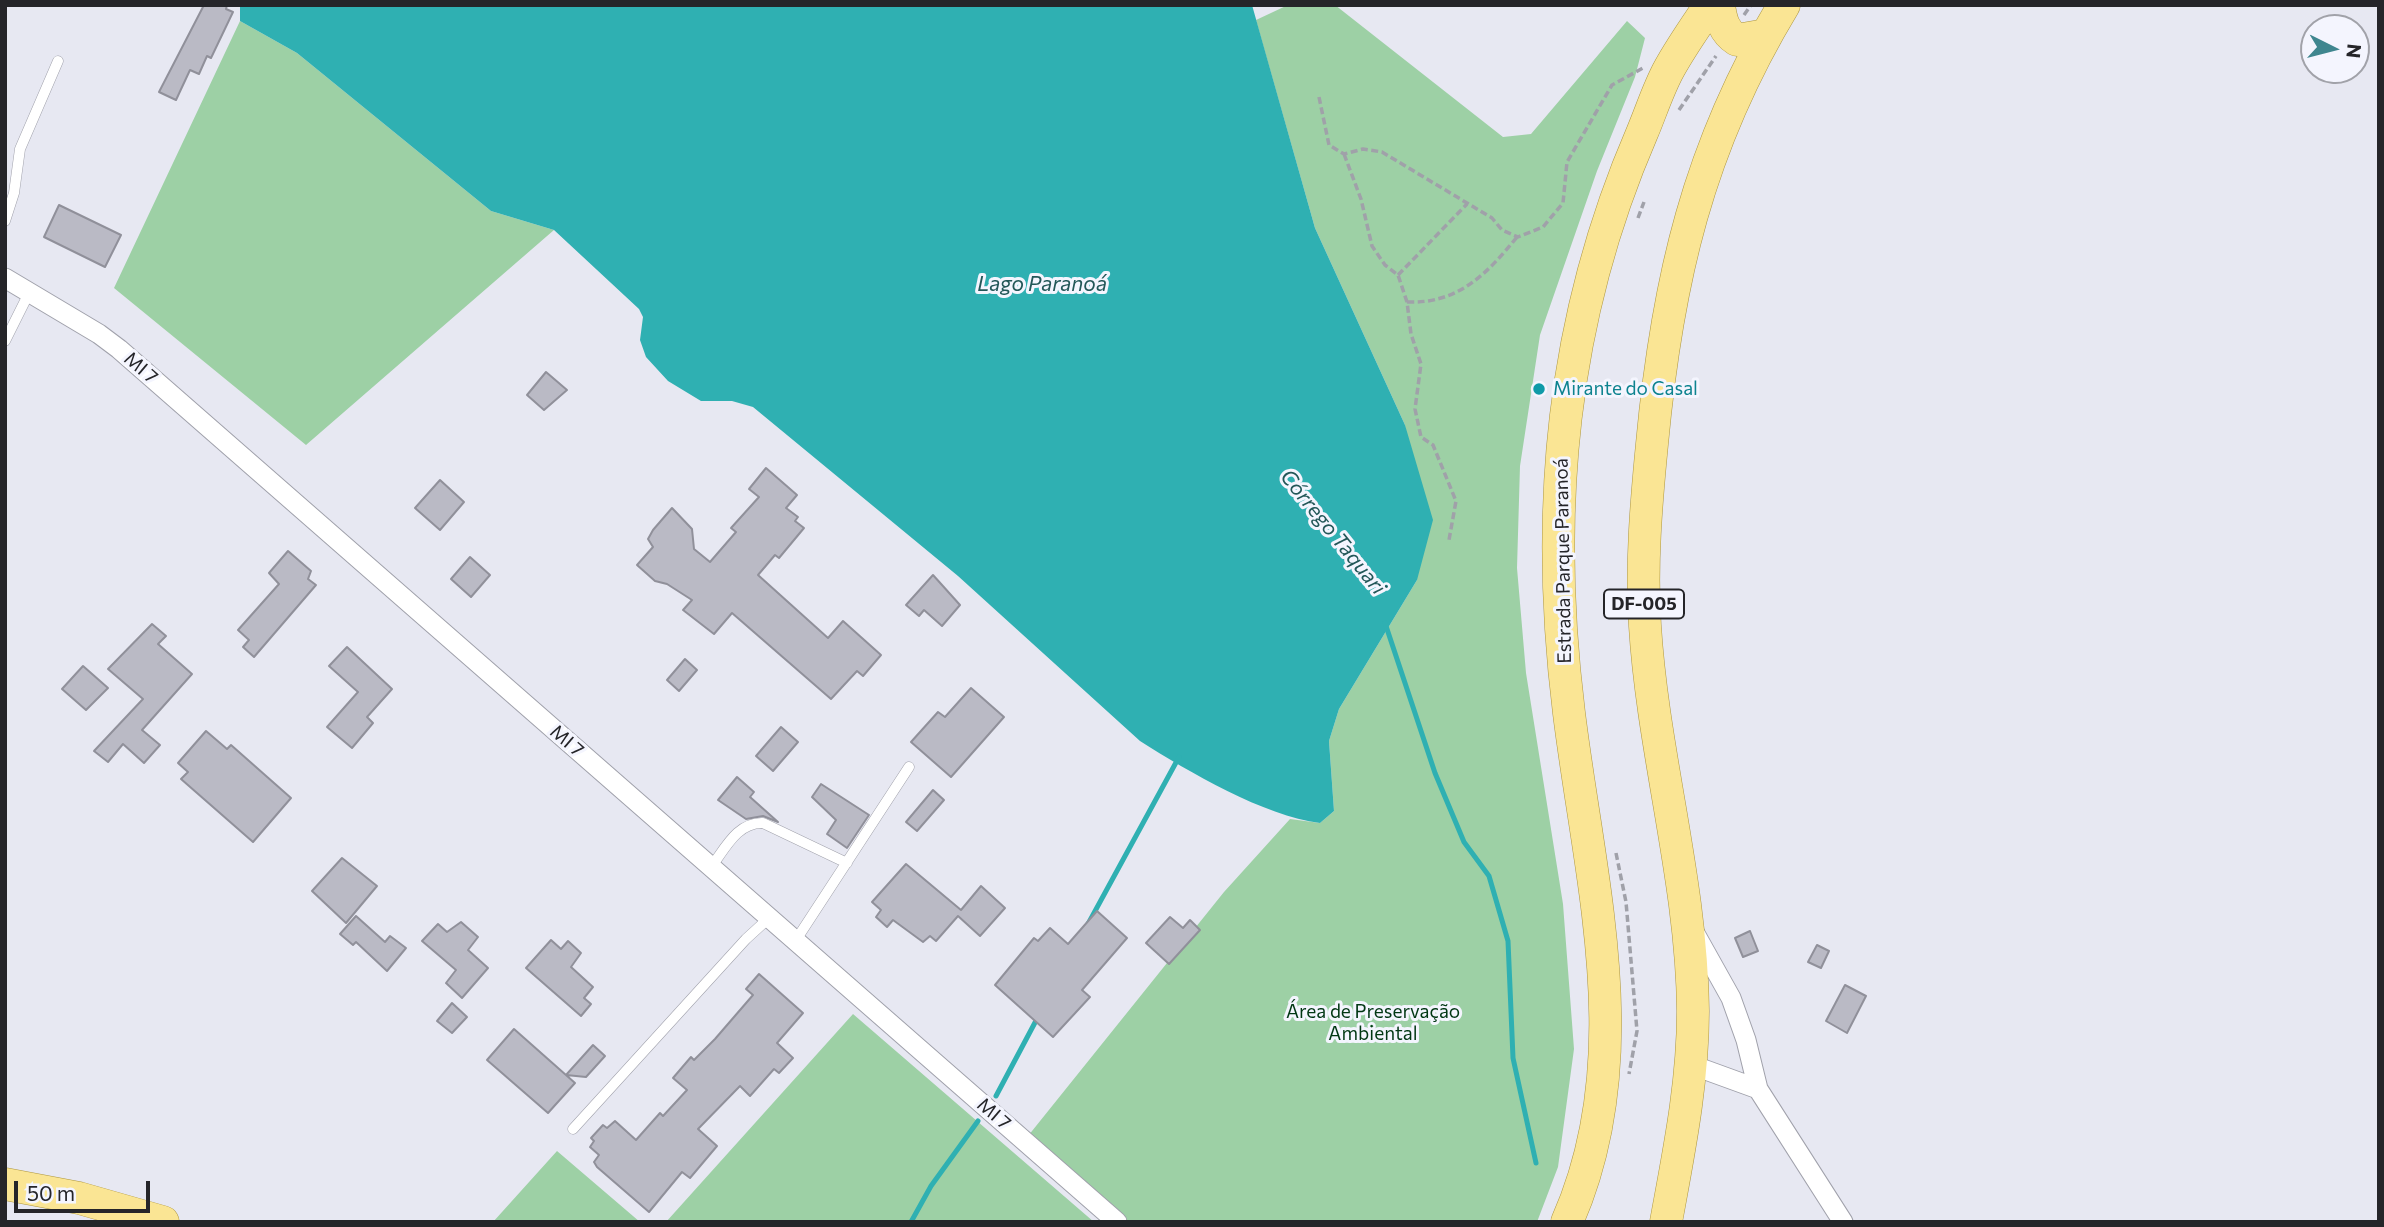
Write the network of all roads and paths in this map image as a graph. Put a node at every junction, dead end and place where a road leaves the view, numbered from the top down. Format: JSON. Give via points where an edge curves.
{"nodes":[{"id":1,"x":1710,"y":5,"type":"edge"},
{"id":2,"x":1719,"y":5,"type":"edge"},
{"id":3,"x":1784,"y":5,"type":"edge"},
{"id":4,"x":1766,"y":34,"type":"junction"},
{"id":5,"x":58,"y":61,"type":"dead end"},
{"id":6,"x":1669,"y":69,"type":"junction"},
{"id":7,"x":1319,"y":97,"type":"dead end"},
{"id":8,"x":1344,"y":154,"type":"junction"},
{"id":9,"x":1467,"y":204,"type":"junction"},
{"id":10,"x":5,"y":221,"type":"edge"},
{"id":11,"x":1518,"y":237,"type":"junction"},
{"id":12,"x":1398,"y":275,"type":"junction"},
{"id":13,"x":5,"y":278,"type":"edge"},
{"id":14,"x":29,"y":293,"type":"junction"},
{"id":15,"x":1407,"y":302,"type":"junction"},
{"id":16,"x":5,"y":341,"type":"edge"},
{"id":17,"x":1449,"y":540,"type":"dead end"},
{"id":18,"x":909,"y":767,"type":"dead end"},
{"id":19,"x":847,"y":863,"type":"junction"},
{"id":20,"x":711,"y":867,"type":"junction"},
{"id":21,"x":1685,"y":916,"type":"junction"},
{"id":22,"x":769,"y":918,"type":"junction"},
{"id":23,"x":796,"y":940,"type":"junction"},
{"id":24,"x":1692,"y":1065,"type":"junction"},
{"id":25,"x":1758,"y":1089,"type":"junction"},
{"id":26,"x":573,"y":1129,"type":"dead end"},
{"id":27,"x":5,"y":1184,"type":"edge"},
{"id":28,"x":163,"y":1222,"type":"edge"},
{"id":29,"x":1117,"y":1222,"type":"edge"},
{"id":30,"x":1567,"y":1222,"type":"edge"},
{"id":31,"x":1666,"y":1222,"type":"edge"},
{"id":32,"x":1843,"y":1222,"type":"edge"}],
"edges":[{"from":1,"to":6,"type":"main road","name":"Estrada Parque Paranoá"},
{"from":2,"to":4,"type":"main road","via":[[1730,36],[1737,40]]},
{"from":3,"to":4,"type":"main road","number":"DF-005"},
{"from":4,"to":21,"type":"main road","number":"DF-005","via":[[1722,126],[1690,213],[1667,310],[1644,529],[1645,628]]},
{"from":5,"to":10,"type":"lane","via":[[20,149]]},
{"from":6,"to":11,"type":"path","via":[[1638,69],[1612,85],[1567,162],[1563,203],[1543,227]]},
{"from":6,"to":30,"type":"main road","name":"Estrada Parque Paranoá","via":[[1616,196],[1592,271],[1578,331],[1559,461],[1563,644],[1569,713],[1595,872],[1606,1044],[1591,1154]]},
{"from":7,"to":8,"type":"path","via":[[1329,145]]},
{"from":8,"to":9,"type":"path","via":[[1363,149],[1382,152]]},
{"from":8,"to":12,"type":"path","via":[[1372,246]]},
{"from":9,"to":11,"type":"path"},
{"from":9,"to":12,"type":"path"},
{"from":11,"to":15,"type":"path","via":[[1488,273],[1470,286],[1422,302]]},
{"from":12,"to":15,"type":"path"},
{"from":13,"to":14,"type":"street","name":"MI 7"},
{"from":14,"to":16,"type":"lane"},
{"from":14,"to":20,"type":"street","name":"MI 7","via":[[119,349]]},
{"from":15,"to":17,"type":"path","via":[[1410,334],[1421,364],[1415,410],[1421,437],[1433,445],[1456,501]]},
{"from":18,"to":19,"type":"lane"},
{"from":19,"to":20,"type":"lane","via":[[763,823],[751,822],[740,829]]},
{"from":19,"to":23,"type":"lane"},
{"from":20,"to":22,"type":"street","name":"MI 7"},
{"from":21,"to":24,"type":"main road","number":"DF-005","via":[[1693,1008]]},
{"from":21,"to":25,"type":"street","via":[[1731,998]]},
{"from":22,"to":23,"type":"street","name":"MI 7"},
{"from":22,"to":26,"type":"lane"},
{"from":23,"to":29,"type":"street","name":"MI 7"},
{"from":24,"to":25,"type":"street"},
{"from":24,"to":31,"type":"main road","number":"DF-005"},
{"from":25,"to":32,"type":"street"},
{"from":27,"to":28,"type":"main road","via":[[79,1198]]}]}
